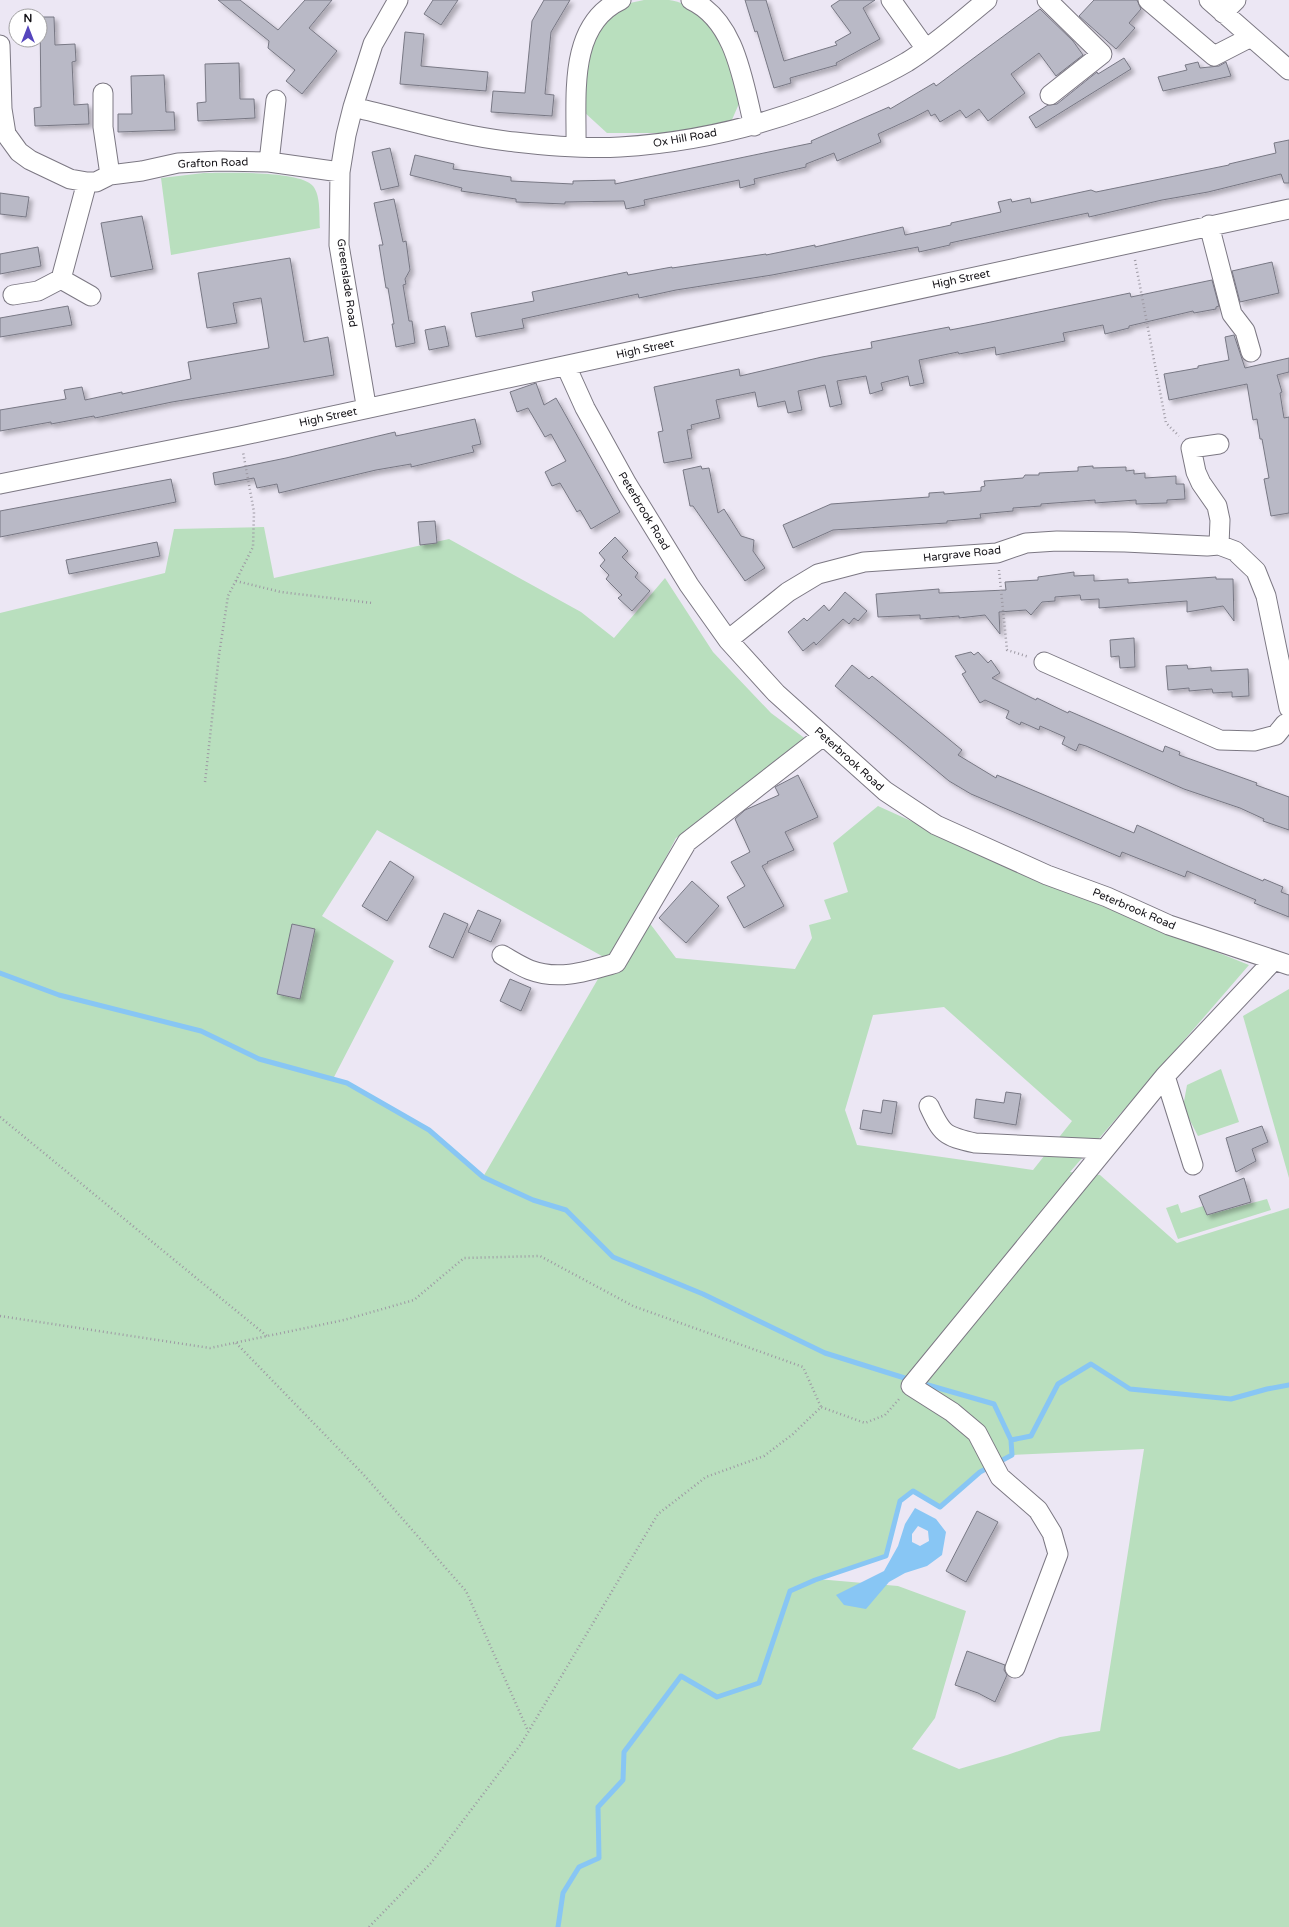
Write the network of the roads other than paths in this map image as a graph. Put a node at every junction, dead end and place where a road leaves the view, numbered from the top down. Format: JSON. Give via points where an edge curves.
{"nodes":[{"id":1,"x":398,"y":0,"type":"edge"},
{"id":2,"x":621,"y":0,"type":"edge"},
{"id":3,"x":691,"y":0,"type":"edge"},
{"id":4,"x":891,"y":0,"type":"edge"},
{"id":5,"x":987,"y":0,"type":"edge"},
{"id":6,"x":1047,"y":0,"type":"edge"},
{"id":7,"x":1148,"y":0,"type":"edge"},
{"id":8,"x":1209,"y":0,"type":"edge"},
{"id":9,"x":1230,"y":7,"type":"edge"},
{"id":10,"x":1251,"y":37,"type":"junction"},
{"id":11,"x":0,"y":45,"type":"edge"},
{"id":12,"x":926,"y":49,"type":"junction"},
{"id":13,"x":1289,"y":70,"type":"edge"},
{"id":14,"x":103,"y":93,"type":"dead end"},
{"id":15,"x":1050,"y":95,"type":"dead end"},
{"id":16,"x":276,"y":100,"type":"dead end"},
{"id":17,"x":353,"y":107,"type":"junction"},
{"id":18,"x":754,"y":126,"type":"junction"},
{"id":19,"x":576,"y":147,"type":"junction"},
{"id":20,"x":269,"y":162,"type":"junction"},
{"id":21,"x":340,"y":172,"type":"junction"},
{"id":22,"x":110,"y":175,"type":"junction"},
{"id":23,"x":87,"y":182,"type":"junction"},
{"id":24,"x":1289,"y":208,"type":"edge"},
{"id":25,"x":1209,"y":225,"type":"junction"},
{"id":26,"x":62,"y":279,"type":"junction"},
{"id":27,"x":13,"y":295,"type":"dead end"},
{"id":28,"x":91,"y":296,"type":"dead end"},
{"id":29,"x":1251,"y":352,"type":"dead end"},
{"id":30,"x":566,"y":366,"type":"junction"},
{"id":31,"x":368,"y":408,"type":"junction"},
{"id":32,"x":1219,"y":444,"type":"dead end"},
{"id":33,"x":0,"y":484,"type":"edge"},
{"id":34,"x":1219,"y":545,"type":"junction"},
{"id":35,"x":728,"y":640,"type":"junction"},
{"id":36,"x":1044,"y":662,"type":"road end"},
{"id":37,"x":1288,"y":720,"type":"edge"},
{"id":38,"x":822,"y":736,"type":"junction"},
{"id":39,"x":502,"y":955,"type":"dead end"},
{"id":40,"x":1281,"y":963,"type":"edge"},
{"id":41,"x":1165,"y":1076,"type":"junction"},
{"id":42,"x":929,"y":1106,"type":"dead end"},
{"id":43,"x":1105,"y":1149,"type":"junction"},
{"id":44,"x":1193,"y":1165,"type":"dead end"},
{"id":45,"x":1015,"y":1668,"type":"dead end"}],
"edges":[{"from":1,"to":17,"type":"street","name":"Greenslade Road","via":[[373,44]]},
{"from":2,"to":19,"type":"street","via":[[597,18],[586,38],[578,62]]},
{"from":3,"to":18,"type":"street","via":[[707,9],[727,37],[739,66]]},
{"from":4,"to":12,"type":"street"},
{"from":5,"to":12,"type":"street","name":"Ox Hill Road"},
{"from":6,"to":15,"type":"street","via":[[1102,54]]},
{"from":7,"to":10,"type":"street","via":[[1214,56]]},
{"from":8,"to":9,"type":"street"},
{"from":9,"to":10,"type":"street"},
{"from":10,"to":13,"type":"street"},
{"from":11,"to":23,"type":"street","name":"Grafton Road","via":[[2,109],[6,134],[19,152],[30,160],[70,179]]},
{"from":12,"to":18,"type":"street","name":"Ox Hill Road","via":[[884,74],[842,94]]},
{"from":14,"to":22,"type":"street"},
{"from":16,"to":20,"type":"street"},
{"from":17,"to":19,"type":"street","name":"Ox Hill Road","via":[[513,142]]},
{"from":17,"to":21,"type":"street","name":"Greenslade Road"},
{"from":18,"to":19,"type":"street","name":"Ox Hill Road","via":[[662,142],[619,147]]},
{"from":20,"to":21,"type":"street","name":"Grafton Road"},
{"from":20,"to":22,"type":"street","name":"Grafton Road","via":[[178,163]]},
{"from":21,"to":31,"type":"street","name":"Greenslade Road","via":[[339,245]]},
{"from":22,"to":23,"type":"street","name":"Grafton Road","via":[[96,182]]},
{"from":23,"to":26,"type":"street"},
{"from":24,"to":25,"type":"street","name":"High Street"},
{"from":25,"to":29,"type":"street","via":[[1232,314],[1245,331]]},
{"from":25,"to":30,"type":"street","name":"High Street"},
{"from":26,"to":27,"type":"street","via":[[38,291]]},
{"from":26,"to":28,"type":"street"},
{"from":30,"to":31,"type":"street","name":"High Street"},
{"from":30,"to":35,"type":"street","name":"Peterbrook Road","via":[[585,408],[631,490],[688,585]]},
{"from":31,"to":33,"type":"street","name":"High Street"},
{"from":32,"to":34,"type":"street","via":[[1191,448],[1196,472],[1217,506],[1220,520]]},
{"from":34,"to":35,"type":"street","name":"Hargrave Road","via":[[1057,541],[1026,543],[997,553],[864,562],[818,574],[788,592]]},
{"from":34,"to":37,"type":"street","name":"Hargrave Road","via":[[1235,551],[1256,571],[1266,596]]},
{"from":35,"to":38,"type":"street","name":"Peterbrook Road","via":[[776,693]]},
{"from":36,"to":37,"type":"street","name":"Hargrave Road","via":[[1220,740],[1254,741],[1276,735]]},
{"from":38,"to":39,"type":"street","via":[[687,842],[616,963],[582,973],[555,976],[530,970]]},
{"from":38,"to":40,"type":"street","name":"Peterbrook Road","via":[[885,791],[936,825],[1047,875],[1107,897],[1169,925]]},
{"from":40,"to":41,"type":"street"},
{"from":41,"to":43,"type":"street"},
{"from":41,"to":44,"type":"street"},
{"from":42,"to":43,"type":"street","via":[[937,1123],[947,1135],[958,1139],[975,1143]]},
{"from":43,"to":45,"type":"street","via":[[914,1382],[978,1433],[1000,1477],[1038,1510],[1052,1533],[1058,1554]]}]}
